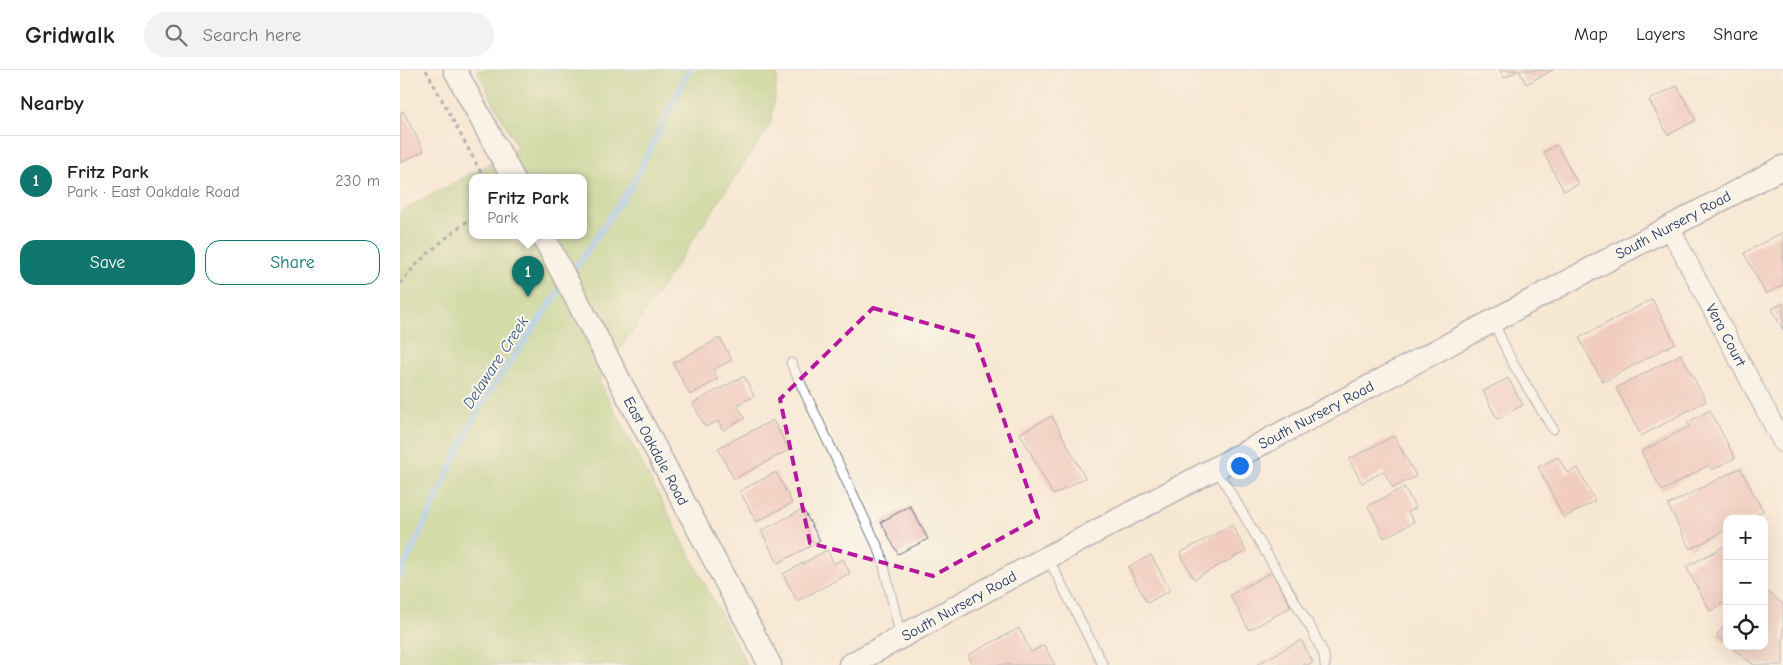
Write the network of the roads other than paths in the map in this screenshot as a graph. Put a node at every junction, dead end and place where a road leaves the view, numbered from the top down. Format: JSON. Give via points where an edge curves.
{"nodes":[{"id":1,"x":455,"y":70,"type":"edge"},
{"id":2,"x":1783,"y":167,"type":"edge"},
{"id":3,"x":511,"y":174,"type":"edge"},
{"id":4,"x":1669,"y":227,"type":"junction"},
{"id":5,"x":546,"y":239,"type":"edge"},
{"id":6,"x":1492,"y":321,"type":"junction"},
{"id":7,"x":791,"y":363,"type":"dead end"},
{"id":8,"x":1553,"y":429,"type":"dead end"},
{"id":9,"x":1783,"y":443,"type":"edge"},
{"id":10,"x":1216,"y":468,"type":"junction"},
{"id":11,"x":1048,"y":557,"type":"junction"},
{"id":12,"x":901,"y":637,"type":"junction"},
{"id":13,"x":770,"y":665,"type":"edge"},
{"id":14,"x":850,"y":665,"type":"edge"},
{"id":15,"x":1103,"y":665,"type":"edge"},
{"id":16,"x":1325,"y":665,"type":"edge"}],
"edges":[{"from":1,"to":3,"type":"street"},
{"from":2,"to":4,"type":"street","name":"South Nursery Road"},
{"from":4,"to":6,"type":"street","name":"South Nursery Road"},
{"from":4,"to":9,"type":"street","name":"Vera Court"},
{"from":5,"to":13,"type":"street","name":"East Oakdale Road"},
{"from":6,"to":8,"type":"lane","via":[[1512,362]]},
{"from":6,"to":10,"type":"street","name":"South Nursery Road"},
{"from":7,"to":12,"type":"lane","via":[[881,554]]},
{"from":10,"to":11,"type":"street","name":"South Nursery Road"},
{"from":10,"to":16,"type":"lane","via":[[1313,632]]},
{"from":11,"to":12,"type":"street","name":"South Nursery Road"},
{"from":11,"to":15,"type":"lane"},
{"from":12,"to":14,"type":"street","name":"South Nursery Road"}]}
